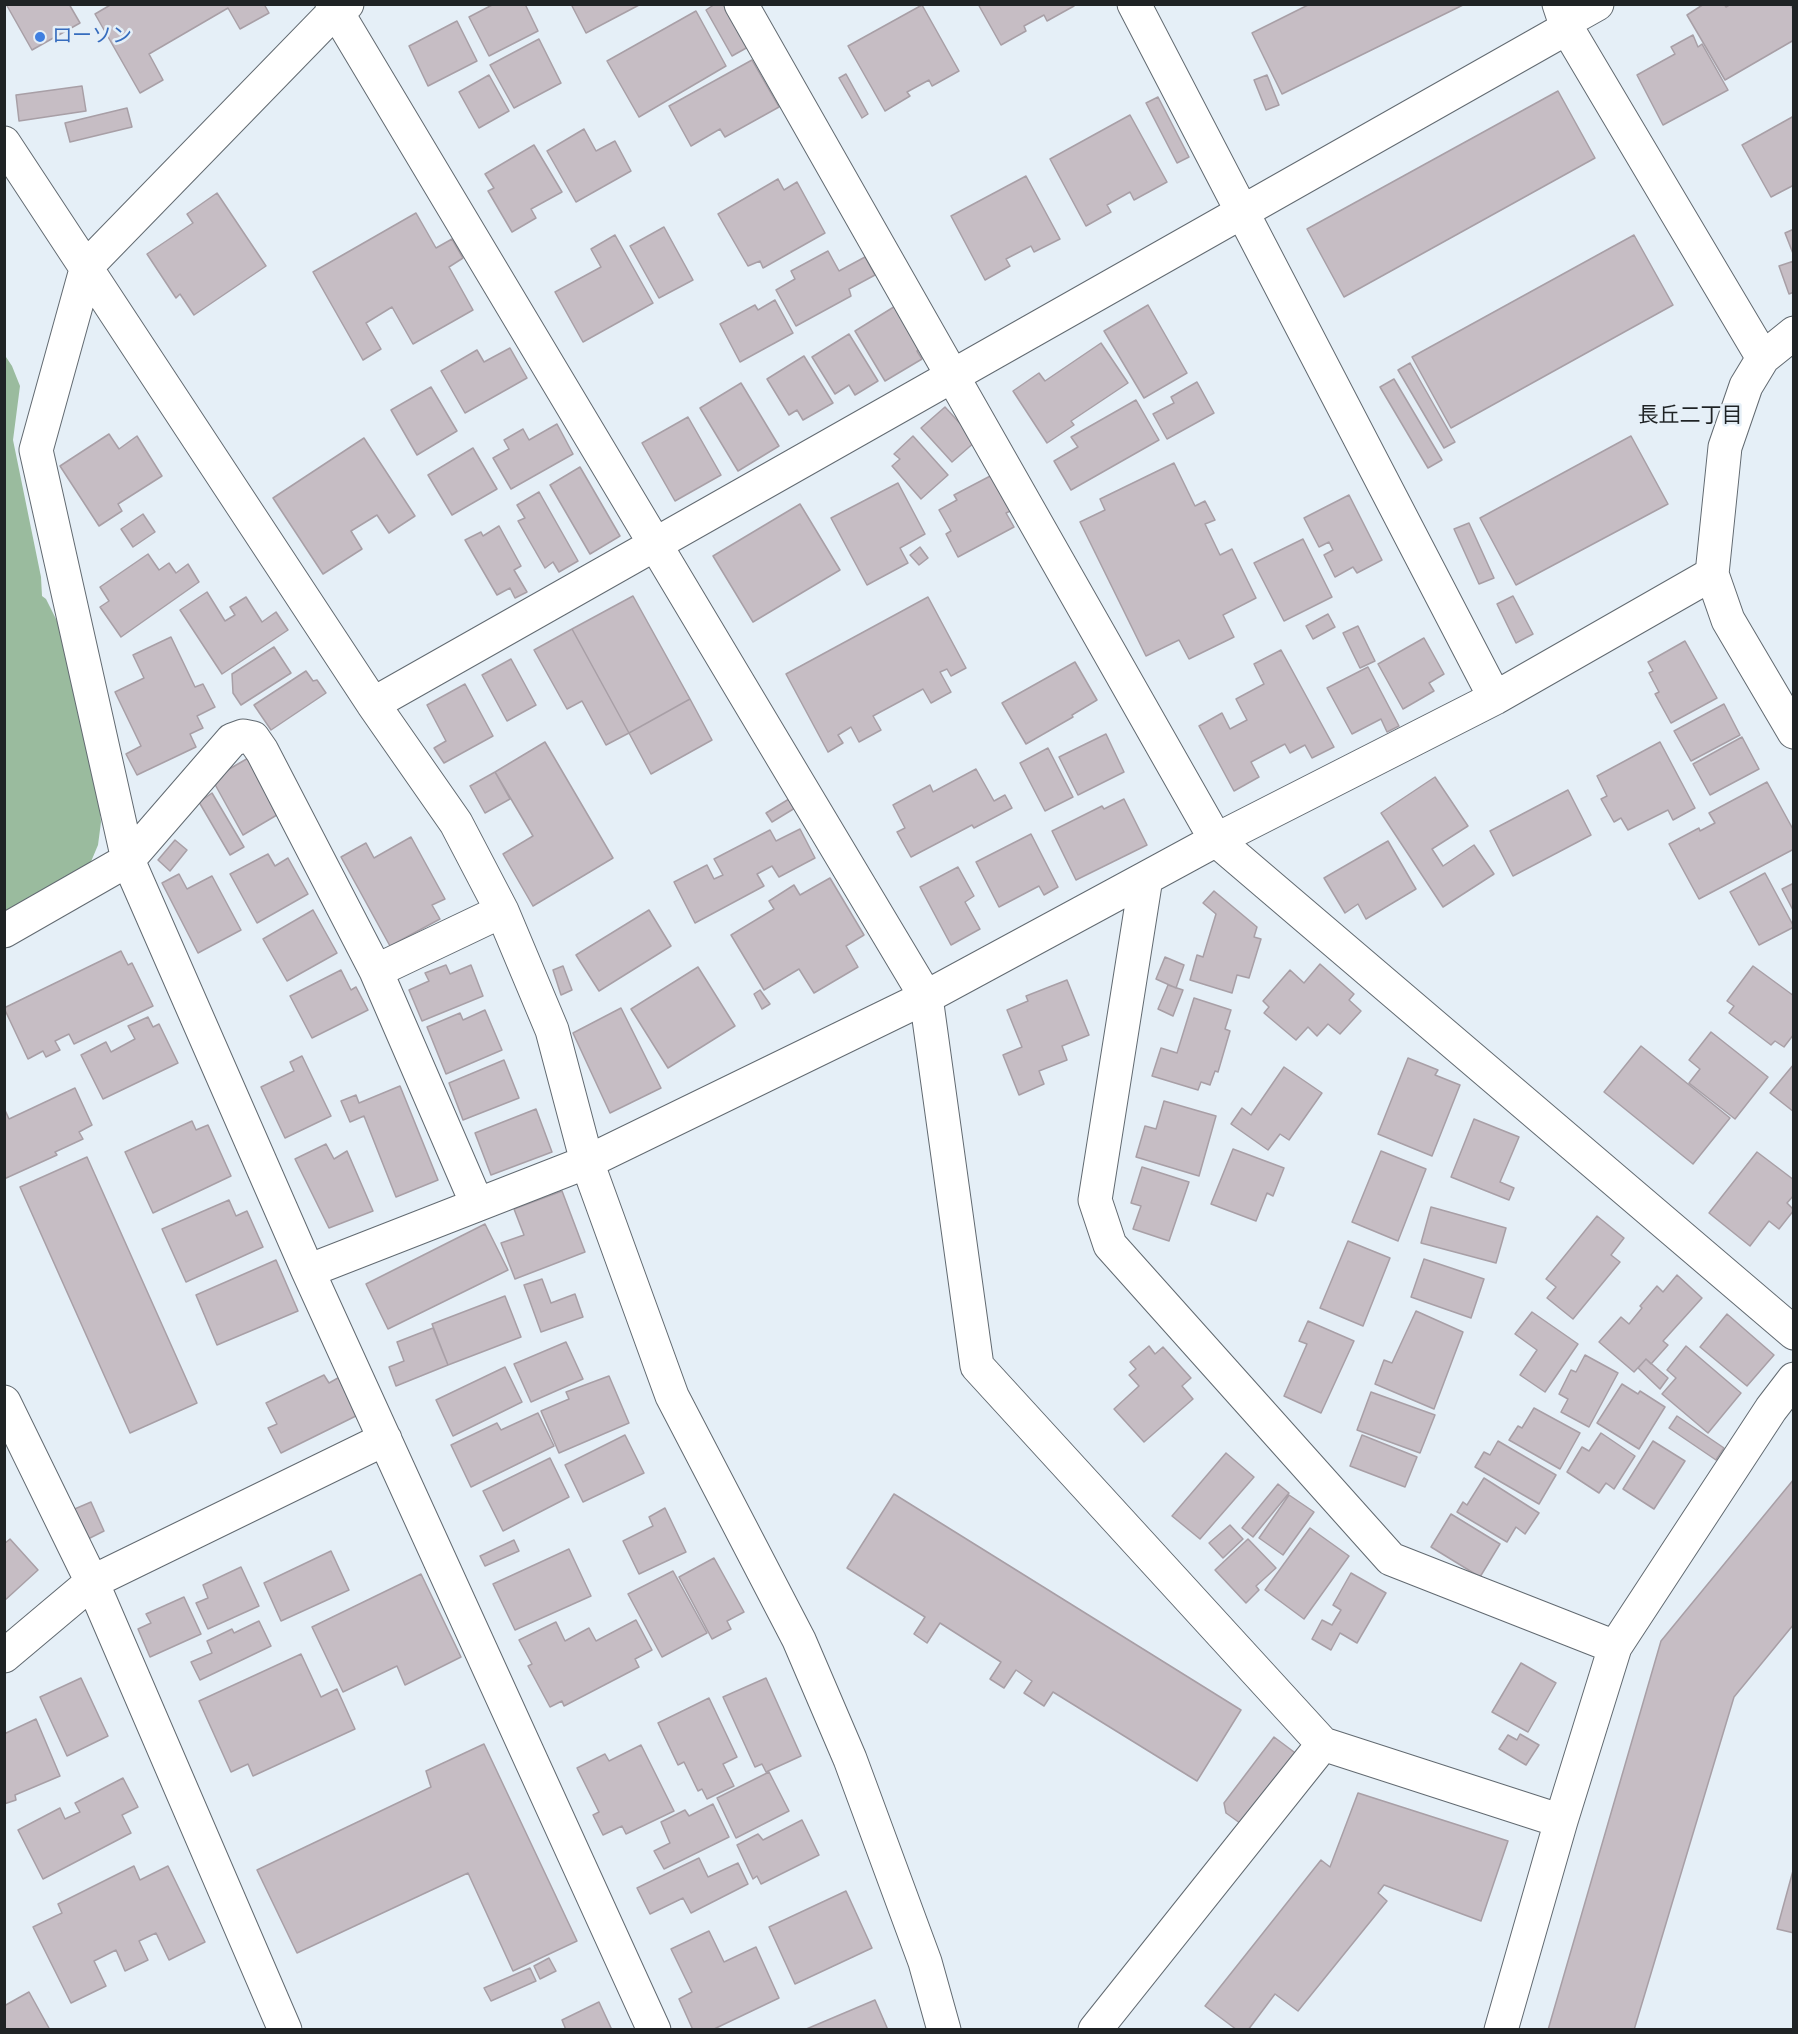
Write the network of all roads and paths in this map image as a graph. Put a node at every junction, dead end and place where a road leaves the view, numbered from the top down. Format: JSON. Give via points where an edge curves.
{"nodes":[{"id":1,"x":741,"y":4,"type":"edge"},
{"id":2,"x":1134,"y":4,"type":"edge"},
{"id":3,"x":1597,"y":4,"type":"edge"},
{"id":4,"x":338,"y":7,"type":"edge"},
{"id":5,"x":1564,"y":18,"type":"edge"},
{"id":6,"x":4,"y":143,"type":"edge"},
{"id":7,"x":1242,"y":213,"type":"junction"},
{"id":8,"x":87,"y":266,"type":"junction"},
{"id":9,"x":1794,"y":333,"type":"edge"},
{"id":10,"x":1763,"y":358,"type":"junction"},
{"id":11,"x":953,"y":376,"type":"junction"},
{"id":12,"x":655,"y":545,"type":"junction"},
{"id":13,"x":1712,"y":574,"type":"junction"},
{"id":14,"x":1495,"y":698,"type":"junction"},
{"id":15,"x":373,"y":704,"type":"junction"},
{"id":16,"x":1794,"y":732,"type":"edge"},
{"id":17,"x":1216,"y":840,"type":"junction"},
{"id":18,"x":128,"y":860,"type":"junction"},
{"id":19,"x":1146,"y":878,"type":"junction"},
{"id":20,"x":502,"y":911,"type":"junction"},
{"id":21,"x":4,"y":931,"type":"edge"},
{"id":22,"x":376,"y":971,"type":"junction"},
{"id":23,"x":926,"y":997,"type":"junction"},
{"id":24,"x":587,"y":1162,"type":"junction"},
{"id":25,"x":477,"y":1204,"type":"junction"},
{"id":26,"x":308,"y":1270,"type":"junction"},
{"id":27,"x":1794,"y":1333,"type":"edge"},
{"id":28,"x":1794,"y":1379,"type":"edge"},
{"id":29,"x":4,"y":1402,"type":"edge"},
{"id":30,"x":385,"y":1439,"type":"junction"},
{"id":31,"x":93,"y":1582,"type":"junction"},
{"id":32,"x":1615,"y":1647,"type":"junction"},
{"id":33,"x":4,"y":1656,"type":"edge"},
{"id":34,"x":1323,"y":1744,"type":"junction"},
{"id":35,"x":1561,"y":1821,"type":"junction"},
{"id":36,"x":285,"y":2030,"type":"edge"},
{"id":37,"x":654,"y":2030,"type":"edge"},
{"id":38,"x":944,"y":2030,"type":"edge"},
{"id":39,"x":1095,"y":2030,"type":"edge"},
{"id":40,"x":1501,"y":2030,"type":"edge"}],
"edges":[{"from":1,"to":11,"type":"street"},
{"from":2,"to":7,"type":"street"},
{"from":3,"to":5,"type":"street"},
{"from":4,"to":8,"type":"street"},
{"from":4,"to":12,"type":"street"},
{"from":5,"to":7,"type":"street"},
{"from":5,"to":10,"type":"street"},
{"from":6,"to":8,"type":"street"},
{"from":7,"to":11,"type":"street"},
{"from":7,"to":14,"type":"street"},
{"from":8,"to":15,"type":"street"},
{"from":8,"to":18,"type":"street","via":[[36,450]]},
{"from":9,"to":10,"type":"street"},
{"from":10,"to":13,"type":"street","via":[[1746,386],[1725,447]]},
{"from":11,"to":12,"type":"street"},
{"from":11,"to":17,"type":"street"},
{"from":12,"to":15,"type":"street"},
{"from":12,"to":23,"type":"street"},
{"from":13,"to":14,"type":"street"},
{"from":13,"to":16,"type":"street","via":[[1728,620]]},
{"from":14,"to":17,"type":"street"},
{"from":15,"to":20,"type":"street","via":[[456,823]]},
{"from":17,"to":19,"type":"street"},
{"from":17,"to":27,"type":"street"},
{"from":18,"to":21,"type":"street"},
{"from":18,"to":22,"type":"street","via":[[232,740],[253,738]]},
{"from":18,"to":26,"type":"street"},
{"from":19,"to":23,"type":"street"},
{"from":19,"to":32,"type":"street","via":[[1095,1200],[1110,1245],[1390,1559]]},
{"from":20,"to":22,"type":"street"},
{"from":20,"to":24,"type":"street","via":[[552,1030]]},
{"from":22,"to":25,"type":"street"},
{"from":23,"to":24,"type":"street"},
{"from":23,"to":34,"type":"street","via":[[977,1366]]},
{"from":24,"to":25,"type":"street"},
{"from":24,"to":38,"type":"street","via":[[672,1396],[799,1641],[850,1759],[925,1962]]},
{"from":25,"to":26,"type":"street"},
{"from":26,"to":30,"type":"street"},
{"from":28,"to":32,"type":"street","via":[[1771,1408]]},
{"from":29,"to":31,"type":"street"},
{"from":30,"to":31,"type":"street"},
{"from":30,"to":37,"type":"street"},
{"from":31,"to":33,"type":"street"},
{"from":31,"to":36,"type":"street"},
{"from":32,"to":35,"type":"street"},
{"from":34,"to":35,"type":"street"},
{"from":34,"to":39,"type":"street"},
{"from":35,"to":40,"type":"street"}]}
